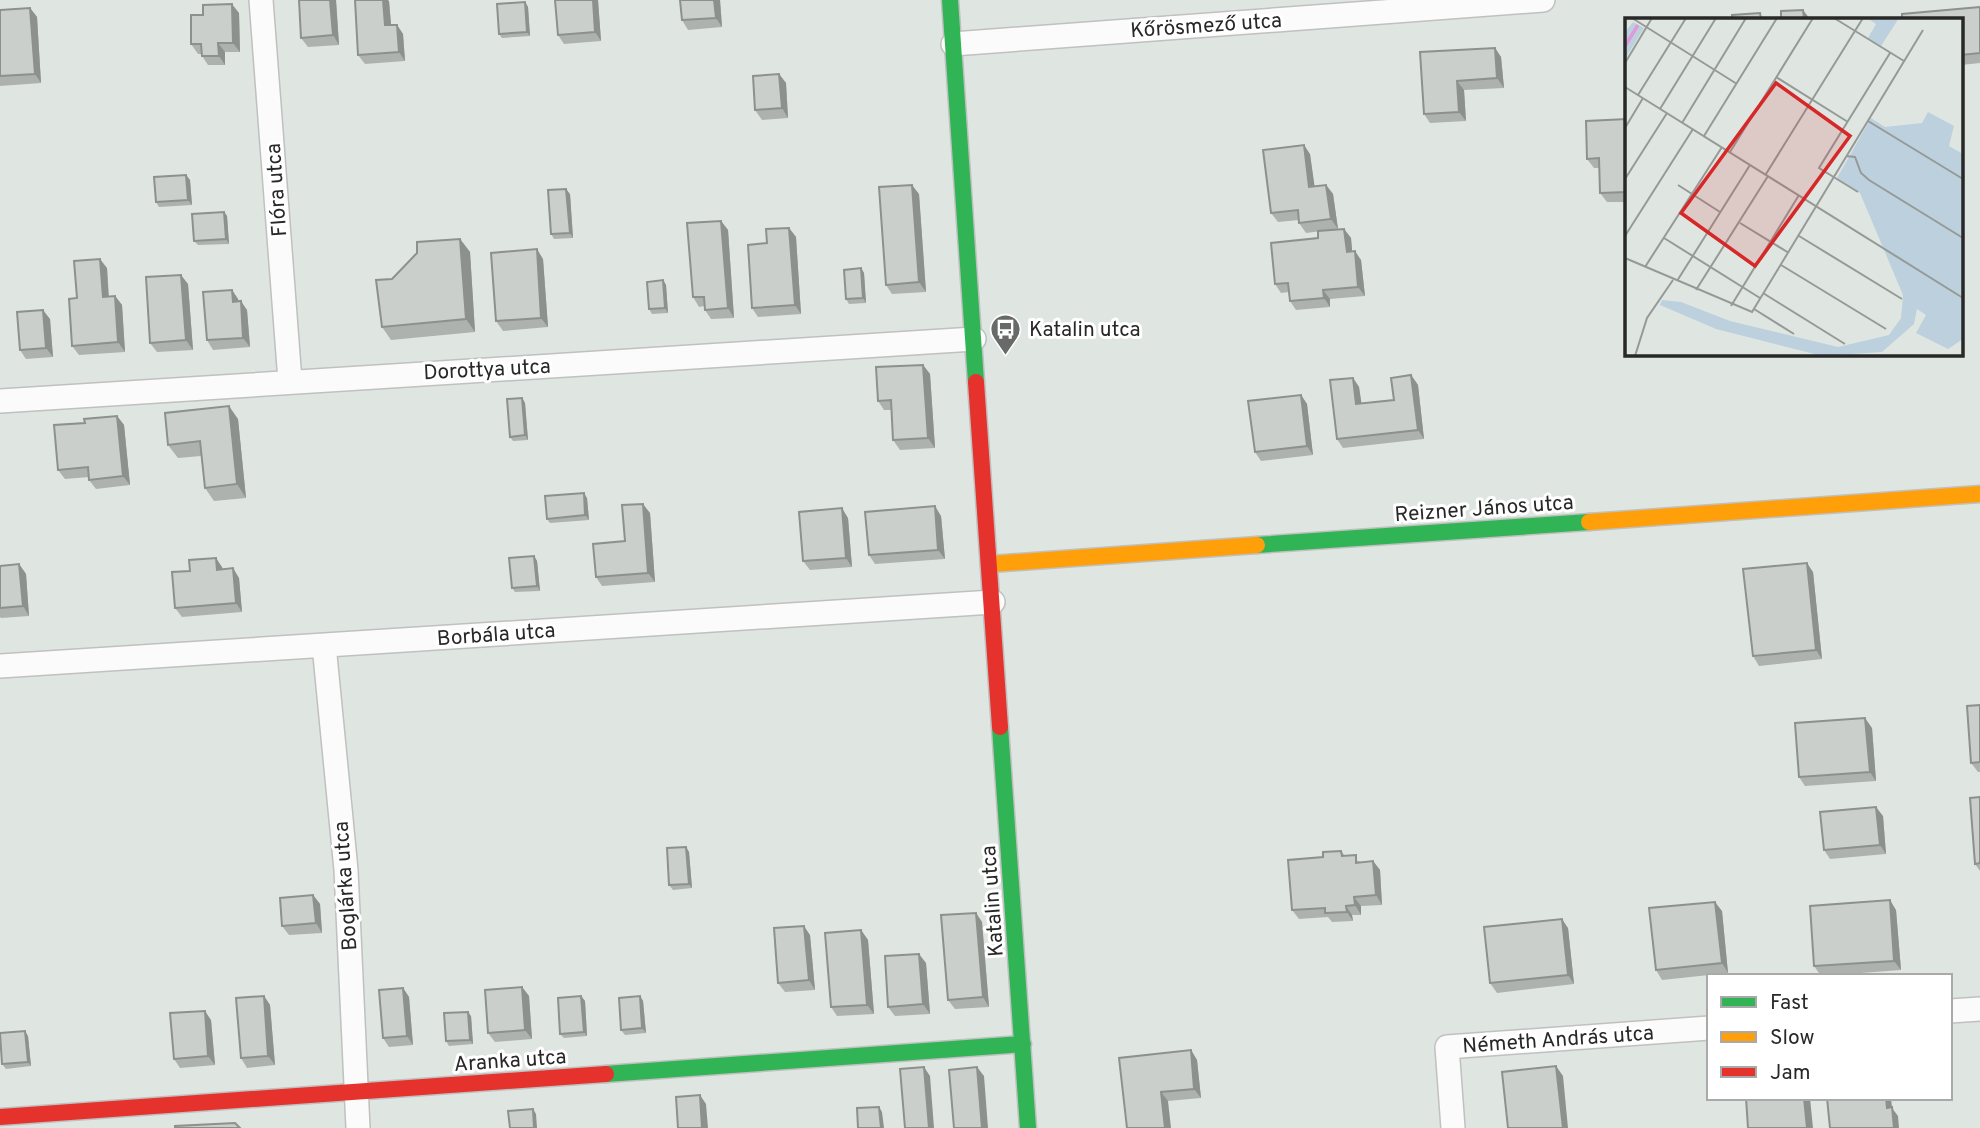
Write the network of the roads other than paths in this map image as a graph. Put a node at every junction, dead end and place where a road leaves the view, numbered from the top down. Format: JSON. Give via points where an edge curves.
{"nodes":[{"id":1,"x":261,"y":0,"type":"edge"},
{"id":2,"x":950,"y":0,"type":"edge"},
{"id":3,"x":1543,"y":0,"type":"edge"},
{"id":4,"x":953,"y":44,"type":"junction"},
{"id":5,"x":974,"y":339,"type":"junction"},
{"id":6,"x":290,"y":381,"type":"junction"},
{"id":7,"x":0,"y":401,"type":"edge"},
{"id":8,"x":1980,"y":494,"type":"edge"},
{"id":9,"x":991,"y":564,"type":"junction"},
{"id":10,"x":993,"y":602,"type":"junction"},
{"id":11,"x":324,"y":645,"type":"junction"},
{"id":12,"x":0,"y":666,"type":"edge"},
{"id":13,"x":1980,"y":1009,"type":"edge"},
{"id":14,"x":1952,"y":1011,"type":"edge"},
{"id":15,"x":1707,"y":1028,"type":"edge"},
{"id":16,"x":1023,"y":1044,"type":"junction"},
{"id":17,"x":356,"y":1092,"type":"junction"},
{"id":18,"x":0,"y":1117,"type":"edge"},
{"id":19,"x":358,"y":1128,"type":"edge"},
{"id":20,"x":1028,"y":1128,"type":"edge"},
{"id":21,"x":1453,"y":1128,"type":"edge"}],
"edges":[{"from":1,"to":6,"type":"street","name":"Flóra utca"},
{"from":2,"to":4,"type":"street","name":"Katalin utca"},
{"from":3,"to":4,"type":"street","name":"Kőrösmező utca"},
{"from":4,"to":5,"type":"street","name":"Katalin utca"},
{"from":5,"to":6,"type":"street","name":"Dorottya utca"},
{"from":5,"to":9,"type":"street","name":"Katalin utca"},
{"from":6,"to":7,"type":"street","name":"Dorottya utca"},
{"from":8,"to":9,"type":"street","name":"Reizner János utca"},
{"from":9,"to":10,"type":"street","name":"Katalin utca"},
{"from":10,"to":11,"type":"street","name":"Borbála utca"},
{"from":10,"to":16,"type":"street","name":"Katalin utca"},
{"from":11,"to":12,"type":"street","name":"Borbála utca"},
{"from":11,"to":17,"type":"street","name":"Boglárka utca","via":[[346,870]]},
{"from":13,"to":14,"type":"street"},
{"from":15,"to":21,"type":"street","name":"Németh András utca","via":[[1447,1047]]},
{"from":16,"to":17,"type":"street","name":"Aranka utca"},
{"from":16,"to":20,"type":"street","name":"Katalin utca"},
{"from":17,"to":18,"type":"street","name":"Aranka utca"},
{"from":17,"to":19,"type":"street","name":"Boglárka utca"}]}
